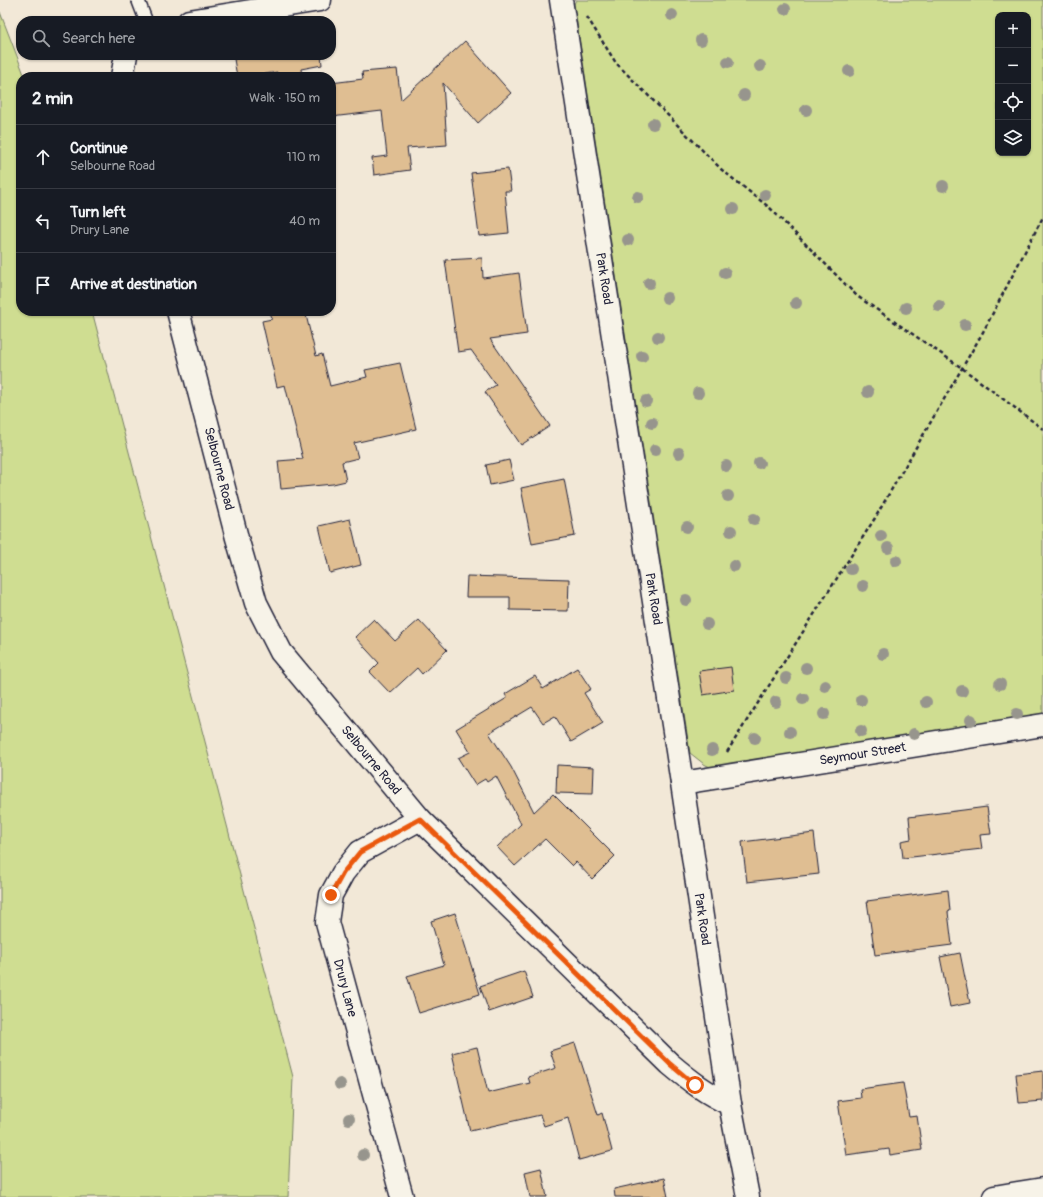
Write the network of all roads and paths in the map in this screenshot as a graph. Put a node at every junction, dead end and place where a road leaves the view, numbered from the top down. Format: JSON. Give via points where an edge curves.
{"nodes":[{"id":1,"x":138,"y":0,"type":"edge"},
{"id":2,"x":320,"y":0,"type":"edge"},
{"id":3,"x":561,"y":0,"type":"edge"},
{"id":4,"x":584,"y":12,"type":"dead end"},
{"id":5,"x":144,"y":16,"type":"edge"},
{"id":6,"x":220,"y":16,"type":"edge"},
{"id":7,"x":125,"y":60,"type":"edge"},
{"id":8,"x":123,"y":72,"type":"edge"},
{"id":9,"x":1043,"y":217,"type":"edge"},
{"id":10,"x":179,"y":316,"type":"edge"},
{"id":11,"x":962,"y":368,"type":"junction"},
{"id":12,"x":1043,"y":429,"type":"edge"},
{"id":13,"x":1043,"y":725,"type":"edge"},
{"id":14,"x":711,"y":778,"type":"junction"},
{"id":15,"x":682,"y":783,"type":"junction"},
{"id":16,"x":420,"y":819,"type":"junction"},
{"id":17,"x":730,"y":1104,"type":"junction"},
{"id":18,"x":1043,"y":1189,"type":"edge"},
{"id":19,"x":402,"y":1197,"type":"edge"},
{"id":20,"x":748,"y":1197,"type":"edge"},
{"id":21,"x":994,"y":1197,"type":"edge"}],
"edges":[{"from":1,"to":5,"type":"lane"},
{"from":2,"to":6,"type":"street"},
{"from":3,"to":15,"type":"street","name":"Park Road"},
{"from":4,"to":11,"type":"path","via":[[616,63],[722,170],[770,208],[857,296]]},
{"from":7,"to":8,"type":"street"},
{"from":9,"to":11,"type":"path"},
{"from":10,"to":16,"type":"street","name":"Selbourne Road","via":[[256,603],[281,652]]},
{"from":11,"to":12,"type":"path"},
{"from":11,"to":14,"type":"path","via":[[874,518]]},
{"from":13,"to":14,"type":"street","name":"Seymour Street"},
{"from":14,"to":15,"type":"street","name":"Seymour Street"},
{"from":15,"to":17,"type":"street","name":"Park Road"},
{"from":16,"to":17,"type":"street","name":"Selbourne Road","via":[[670,1064],[695,1085]]},
{"from":16,"to":19,"type":"street","name":"Drury Lane","via":[[360,852],[343,873],[331,895],[327,922]]},
{"from":17,"to":20,"type":"street","name":"Park Road"},
{"from":18,"to":21,"type":"street"}]}
